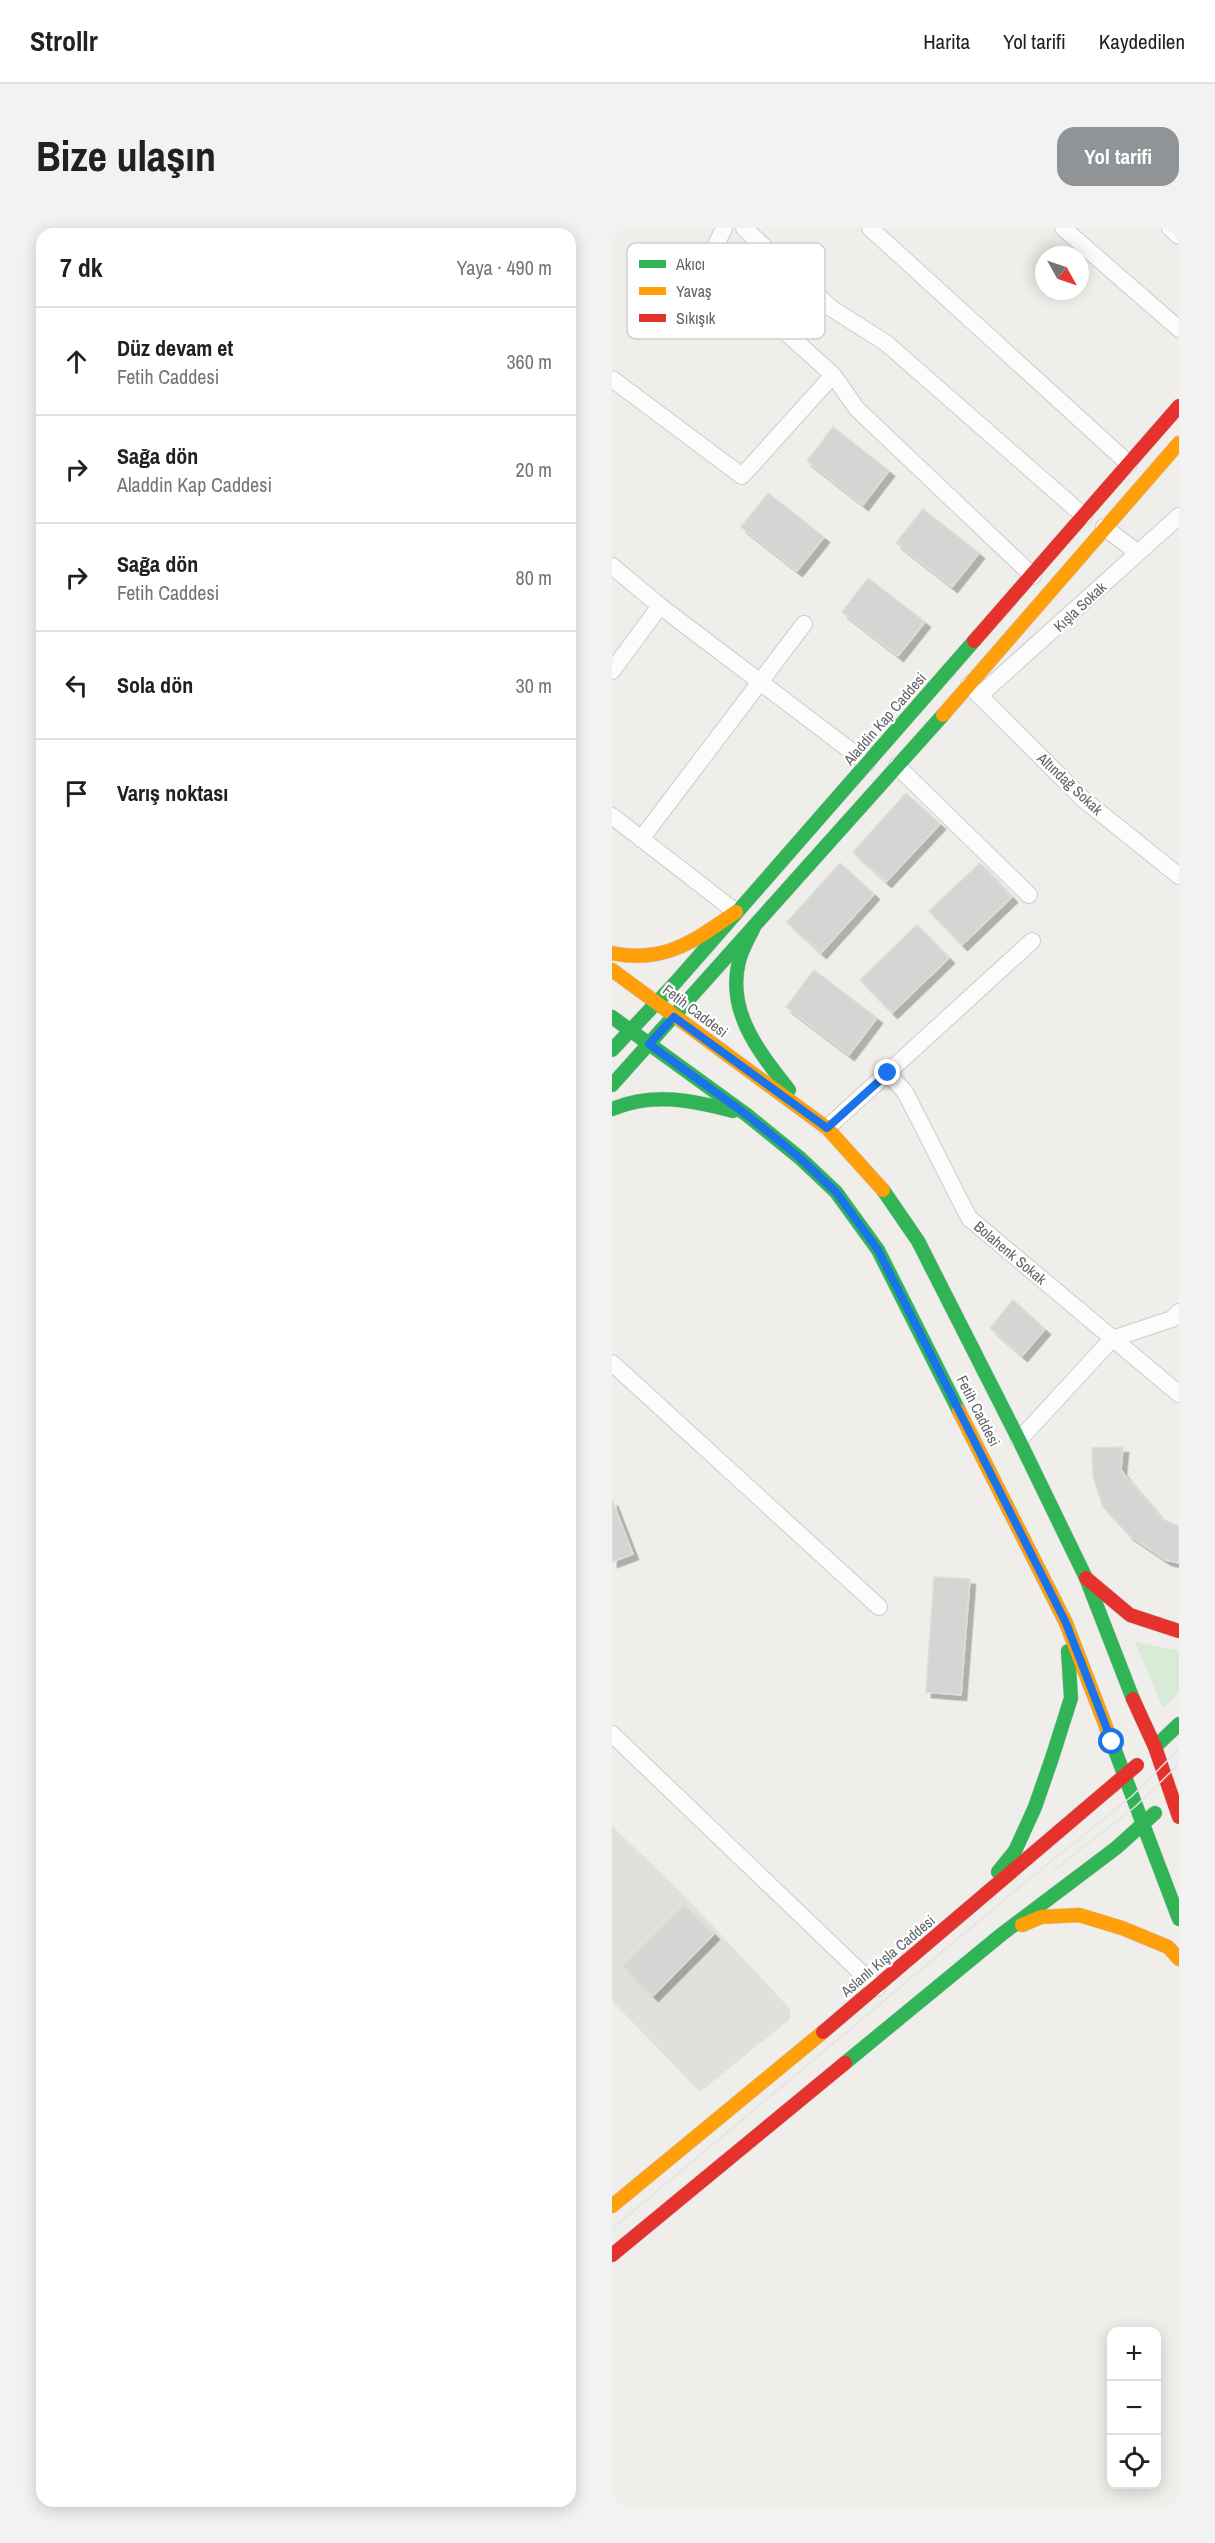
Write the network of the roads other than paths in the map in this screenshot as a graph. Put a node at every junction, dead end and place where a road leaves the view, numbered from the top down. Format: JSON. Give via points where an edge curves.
{"nodes":[{"id":1,"x":723,"y":228,"type":"edge"},
{"id":2,"x":744,"y":228,"type":"edge"},
{"id":3,"x":870,"y":228,"type":"edge"},
{"id":4,"x":1063,"y":228,"type":"edge"},
{"id":5,"x":1170,"y":228,"type":"edge"},
{"id":6,"x":1179,"y":236,"type":"edge"},
{"id":7,"x":716,"y":243,"type":"edge"},
{"id":8,"x":760,"y":243,"type":"edge"},
{"id":9,"x":825,"y":302,"type":"edge"},
{"id":10,"x":1179,"y":329,"type":"edge"},
{"id":11,"x":793,"y":339,"type":"edge"},
{"id":12,"x":833,"y":375,"type":"junction"},
{"id":13,"x":612,"y":379,"type":"edge"},
{"id":14,"x":1179,"y":406,"type":"edge"},
{"id":15,"x":1179,"y":443,"type":"edge"},
{"id":16,"x":1129,"y":464,"type":"junction"},
{"id":17,"x":1084,"y":516,"type":"junction"},
{"id":18,"x":1179,"y":516,"type":"edge"},
{"id":19,"x":1104,"y":527,"type":"junction"},
{"id":20,"x":1138,"y":553,"type":"junction"},
{"id":21,"x":612,"y":566,"type":"edge"},
{"id":22,"x":1033,"y":576,"type":"junction"},
{"id":23,"x":660,"y":606,"type":"junction"},
{"id":24,"x":804,"y":624,"type":"dead end"},
{"id":25,"x":612,"y":671,"type":"edge"},
{"id":26,"x":761,"y":680,"type":"junction"},
{"id":27,"x":974,"y":690,"type":"junction"},
{"id":28,"x":867,"y":763,"type":"junction"},
{"id":29,"x":897,"y":766,"type":"junction"},
{"id":30,"x":612,"y":816,"type":"edge"},
{"id":31,"x":641,"y":839,"type":"junction"},
{"id":32,"x":1179,"y":876,"type":"edge"},
{"id":33,"x":1029,"y":895,"type":"dead end"},
{"id":34,"x":736,"y":912,"type":"junction"},
{"id":35,"x":754,"y":927,"type":"junction"},
{"id":36,"x":1032,"y":941,"type":"dead end"},
{"id":37,"x":612,"y":953,"type":"edge"},
{"id":38,"x":612,"y":970,"type":"edge"},
{"id":39,"x":657,"y":1002,"type":"junction"},
{"id":40,"x":612,"y":1017,"type":"edge"},
{"id":41,"x":674,"y":1017,"type":"junction"},
{"id":42,"x":631,"y":1030,"type":"junction"},
{"id":43,"x":649,"y":1044,"type":"junction"},
{"id":44,"x":612,"y":1050,"type":"edge"},
{"id":45,"x":888,"y":1073,"type":"junction"},
{"id":46,"x":612,"y":1085,"type":"edge"},
{"id":47,"x":612,"y":1109,"type":"edge"},
{"id":48,"x":806,"y":1113,"type":"junction"},
{"id":49,"x":747,"y":1115,"type":"junction"},
{"id":50,"x":827,"y":1128,"type":"junction"},
{"id":51,"x":1179,"y":1312,"type":"edge"},
{"id":52,"x":1112,"y":1339,"type":"junction"},
{"id":53,"x":612,"y":1363,"type":"edge"},
{"id":54,"x":1179,"y":1394,"type":"edge"},
{"id":55,"x":1019,"y":1440,"type":"junction"},
{"id":56,"x":1086,"y":1578,"type":"junction"},
{"id":57,"x":879,"y":1607,"type":"dead end"},
{"id":58,"x":1066,"y":1623,"type":"junction"},
{"id":59,"x":1179,"y":1631,"type":"edge"},
{"id":60,"x":1179,"y":1724,"type":"edge"},
{"id":61,"x":612,"y":1734,"type":"edge"},
{"id":62,"x":1155,"y":1748,"type":"junction"},
{"id":63,"x":1125,"y":1777,"type":"junction"},
{"id":64,"x":1175,"y":1793,"type":"edge"},
{"id":65,"x":1179,"y":1817,"type":"edge"},
{"id":66,"x":1144,"y":1824,"type":"junction"},
{"id":67,"x":973,"y":1906,"type":"junction"},
{"id":68,"x":1179,"y":1919,"type":"edge"},
{"id":69,"x":1002,"y":1934,"type":"junction"},
{"id":70,"x":1179,"y":1959,"type":"edge"},
{"id":71,"x":877,"y":1988,"type":"junction"},
{"id":72,"x":612,"y":2206,"type":"edge"},
{"id":73,"x":612,"y":2255,"type":"edge"}],
"edges":[{"from":1,"to":7,"type":"street"},
{"from":2,"to":8,"type":"street"},
{"from":3,"to":16,"type":"street"},
{"from":4,"to":10,"type":"street"},
{"from":5,"to":6,"type":"street"},
{"from":9,"to":17,"type":"street","via":[[886,343]]},
{"from":11,"to":12,"type":"street"},
{"from":12,"to":13,"type":"street","via":[[742,476]]},
{"from":12,"to":22,"type":"street","via":[[857,409]]},
{"from":14,"to":16,"type":"main road","name":"Aladdin Kap Caddesi"},
{"from":15,"to":19,"type":"main road"},
{"from":16,"to":17,"type":"main road","name":"Aladdin Kap Caddesi"},
{"from":17,"to":22,"type":"main road","name":"Aladdin Kap Caddesi"},
{"from":18,"to":20,"type":"street","name":"Kışla Sokak"},
{"from":19,"to":20,"type":"street"},
{"from":19,"to":27,"type":"main road"},
{"from":20,"to":27,"type":"street","name":"Kışla Sokak","via":[[1048,636]]},
{"from":21,"to":23,"type":"street"},
{"from":22,"to":28,"type":"main road","name":"Aladdin Kap Caddesi"},
{"from":23,"to":25,"type":"street"},
{"from":23,"to":26,"type":"street"},
{"from":24,"to":26,"type":"street"},
{"from":26,"to":28,"type":"street"},
{"from":26,"to":31,"type":"street"},
{"from":27,"to":29,"type":"main road"},
{"from":27,"to":32,"type":"street","name":"Altındağ Sokak","via":[[1083,799]]},
{"from":28,"to":34,"type":"main road","name":"Aladdin Kap Caddesi"},
{"from":29,"to":33,"type":"street"},
{"from":29,"to":35,"type":"main road"},
{"from":30,"to":31,"type":"street"},
{"from":31,"to":34,"type":"street"},
{"from":34,"to":37,"type":"main road","via":[[673,952],[627,958]]},
{"from":34,"to":39,"type":"main road","name":"Aladdin Kap Caddesi"},
{"from":35,"to":41,"type":"main road"},
{"from":35,"to":48,"type":"main road","via":[[738,965],[736,993],[740,1017],[752,1042]]},
{"from":36,"to":45,"type":"street"},
{"from":38,"to":39,"type":"main road","name":"Fetih Caddesi"},
{"from":39,"to":41,"type":"main road","name":"Fetih Caddesi"},
{"from":39,"to":42,"type":"main road","name":"Aladdin Kap Caddesi"},
{"from":40,"to":42,"type":"main road","name":"Fetih Caddesi"},
{"from":41,"to":43,"type":"main road"},
{"from":41,"to":48,"type":"main road","name":"Fetih Caddesi"},
{"from":42,"to":43,"type":"main road","name":"Fetih Caddesi"},
{"from":42,"to":44,"type":"main road","name":"Aladdin Kap Caddesi"},
{"from":43,"to":46,"type":"main road"},
{"from":43,"to":49,"type":"main road","name":"Fetih Caddesi"},
{"from":45,"to":50,"type":"street"},
{"from":45,"to":52,"type":"street","name":"Bolahenk Sokak","via":[[905,1092],[969,1218]]},
{"from":47,"to":49,"type":"main road","via":[[628,1101],[656,1096],[700,1102]]},
{"from":48,"to":50,"type":"main road","name":"Fetih Caddesi"},
{"from":49,"to":58,"type":"main road","name":"Fetih Caddesi","via":[[836,1192],[878,1250]]},
{"from":50,"to":55,"type":"main road","name":"Fetih Caddesi","via":[[883,1190],[918,1241]]},
{"from":51,"to":52,"type":"street","via":[[1172,1319]]},
{"from":52,"to":54,"type":"street","name":"Bolahenk Sokak"},
{"from":52,"to":55,"type":"street"},
{"from":53,"to":57,"type":"street"},
{"from":55,"to":56,"type":"main road","name":"Fetih Caddesi"},
{"from":56,"to":59,"type":"main road","via":[[1130,1615]]},
{"from":56,"to":62,"type":"main road","name":"Fetih Caddesi"},
{"from":58,"to":63,"type":"main road","name":"Fetih Caddesi"},
{"from":58,"to":67,"type":"main road","via":[[1071,1698],[1052,1758],[1015,1851]]},
{"from":60,"to":62,"type":"main road","name":"Aslanlı Kışla Caddesi"},
{"from":61,"to":71,"type":"street"},
{"from":62,"to":63,"type":"main road","name":"Aslanlı Kışla Caddesi"},
{"from":62,"to":64,"type":"main road","name":"Fetih Caddesi"},
{"from":63,"to":66,"type":"main road","name":"Fetih Caddesi"},
{"from":63,"to":67,"type":"main road","name":"Aslanlı Kışla Caddesi"},
{"from":64,"to":65,"type":"main road","name":"Fetih Caddesi"},
{"from":64,"to":66,"type":"main road"},
{"from":66,"to":68,"type":"main road","name":"Fetih Caddesi"},
{"from":66,"to":69,"type":"main road"},
{"from":67,"to":71,"type":"main road","name":"Aslanlı Kışla Caddesi"},
{"from":69,"to":70,"type":"main road","via":[[1041,1917],[1079,1915],[1168,1947]]},
{"from":69,"to":73,"type":"main road"},
{"from":71,"to":72,"type":"main road","name":"Aslanlı Kışla Caddesi"}]}
